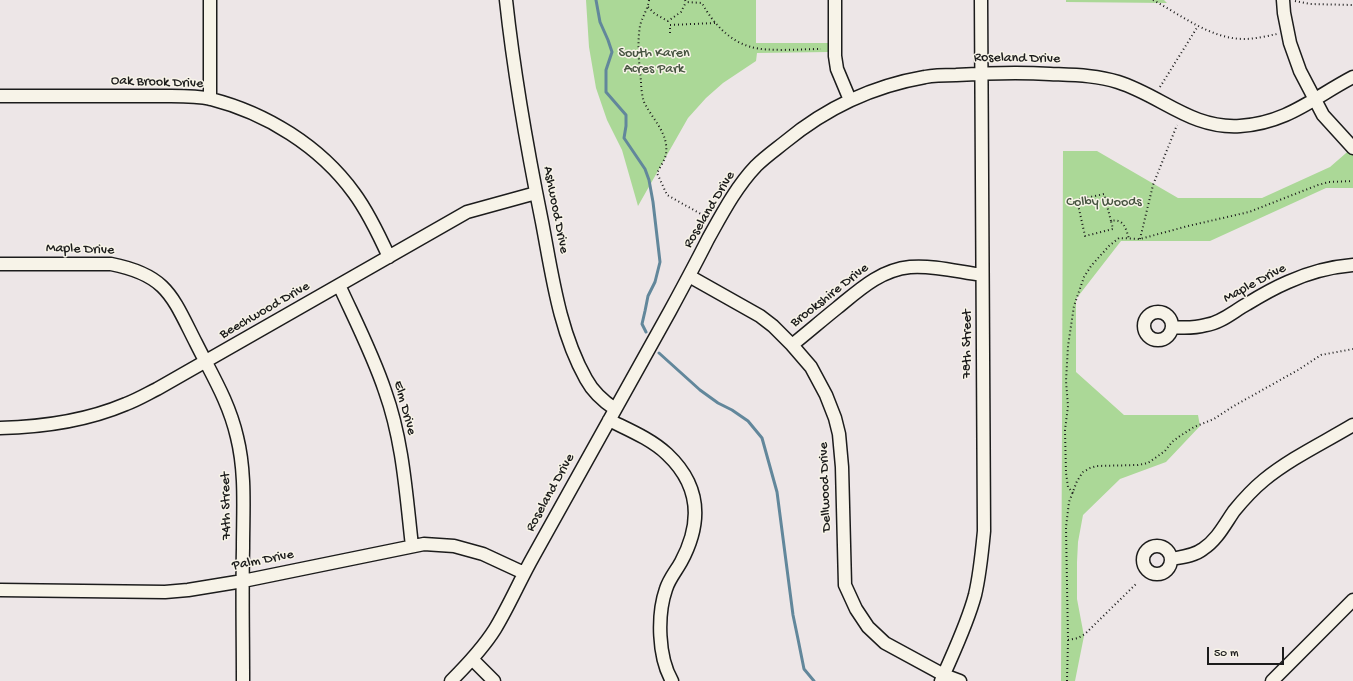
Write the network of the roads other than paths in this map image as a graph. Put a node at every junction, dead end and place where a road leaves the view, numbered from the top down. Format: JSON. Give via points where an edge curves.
{"nodes":[{"id":1,"x":210,"y":0,"type":"edge"},
{"id":2,"x":506,"y":0,"type":"edge"},
{"id":3,"x":835,"y":0,"type":"edge"},
{"id":4,"x":981,"y":0,"type":"edge"},
{"id":5,"x":1289,"y":0,"type":"edge"},
{"id":6,"x":981,"y":73,"type":"junction"},
{"id":7,"x":1353,"y":77,"type":"edge"},
{"id":8,"x":0,"y":96,"type":"edge"},
{"id":9,"x":210,"y":99,"type":"junction"},
{"id":10,"x":850,"y":100,"type":"junction"},
{"id":11,"x":1314,"y":100,"type":"junction"},
{"id":12,"x":1353,"y":148,"type":"edge"},
{"id":13,"x":536,"y":193,"type":"junction"},
{"id":14,"x":389,"y":256,"type":"junction"},
{"id":15,"x":0,"y":264,"type":"edge"},
{"id":16,"x":1353,"y":265,"type":"edge"},
{"id":17,"x":982,"y":275,"type":"junction"},
{"id":18,"x":689,"y":276,"type":"junction"},
{"id":19,"x":340,"y":285,"type":"junction"},
{"id":20,"x":1172,"y":326,"type":"dead end"},
{"id":21,"x":792,"y":345,"type":"junction"},
{"id":22,"x":205,"y":362,"type":"junction"},
{"id":23,"x":612,"y":415,"type":"junction"},
{"id":24,"x":1353,"y":425,"type":"edge"},
{"id":25,"x":0,"y":428,"type":"edge"},
{"id":26,"x":412,"y":546,"type":"junction"},
{"id":27,"x":1171,"y":559,"type":"dead end"},
{"id":28,"x":524,"y":573,"type":"junction"},
{"id":29,"x":243,"y":581,"type":"junction"},
{"id":30,"x":0,"y":590,"type":"edge"},
{"id":31,"x":1353,"y":600,"type":"edge"},
{"id":32,"x":472,"y":659,"type":"junction"},
{"id":33,"x":942,"y":678,"type":"edge"},
{"id":34,"x":243,"y":681,"type":"edge"},
{"id":35,"x":451,"y":681,"type":"edge"},
{"id":36,"x":494,"y":681,"type":"edge"},
{"id":37,"x":672,"y":681,"type":"edge"},
{"id":38,"x":960,"y":681,"type":"edge"},
{"id":39,"x":1272,"y":681,"type":"edge"}],
"edges":[{"from":1,"to":9,"type":"street"},
{"from":2,"to":13,"type":"street","name":"Ashwood Drive"},
{"from":3,"to":10,"type":"street","via":[[835,56],[837,69]]},
{"from":4,"to":6,"type":"street","name":"78th Street"},
{"from":5,"to":11,"type":"street","via":[[1284,13],[1290,44]]},
{"from":6,"to":10,"type":"street","name":"Roseland Drive","via":[[929,76],[900,82]]},
{"from":6,"to":11,"type":"street","name":"Roseland Drive","via":[[1096,76],[1139,90],[1176,111],[1214,125],[1237,126],[1276,120]]},
{"from":6,"to":17,"type":"street","name":"78th Street"},
{"from":7,"to":11,"type":"street","name":"Roseland Drive"},
{"from":8,"to":9,"type":"street","name":"Oak Brook Drive","via":[[171,96]]},
{"from":9,"to":14,"type":"street","name":"Oak Brook Drive","via":[[264,119],[307,145],[337,172],[354,193]]},
{"from":10,"to":18,"type":"street","name":"Roseland Drive","via":[[804,127],[758,164],[727,205]]},
{"from":11,"to":12,"type":"street","via":[[1323,115]]},
{"from":13,"to":14,"type":"street","name":"Beechwood Drive","via":[[467,212]]},
{"from":13,"to":23,"type":"street","name":"Ashwood Drive","via":[[557,300],[570,342],[587,380]]},
{"from":14,"to":19,"type":"street","name":"Beechwood Drive"},
{"from":15,"to":22,"type":"street","name":"Maple Drive","via":[[111,264],[148,275],[173,299]]},
{"from":16,"to":20,"type":"street","name":"Maple Drive","via":[[1317,270],[1287,282],[1207,325],[1182,328]]},
{"from":17,"to":21,"type":"street","name":"Brookshire Drive","via":[[910,267],[892,271],[875,278],[860,289]]},
{"from":17,"to":33,"type":"street","name":"78th Street","via":[[983,550],[975,594],[966,624]]},
{"from":18,"to":21,"type":"street","name":"Dellwood Drive","via":[[760,316]]},
{"from":18,"to":23,"type":"street","name":"Roseland Drive"},
{"from":19,"to":22,"type":"street","name":"Beechwood Drive"},
{"from":19,"to":26,"type":"street","name":"Elm Drive","via":[[386,392],[402,461]]},
{"from":21,"to":33,"type":"street","name":"Dellwood Drive","via":[[810,367],[826,395],[839,434],[845,585],[868,628],[885,643]]},
{"from":22,"to":25,"type":"street","name":"Beechwood Drive","via":[[151,392],[95,415],[27,428]]},
{"from":22,"to":29,"type":"street","name":"74th Street","via":[[222,391],[238,437],[244,494]]},
{"from":23,"to":28,"type":"street","name":"Roseland Drive"},
{"from":23,"to":37,"type":"street","name":"Ashwood Drive","via":[[655,444],[677,464],[687,480],[693,497],[695,523],[690,544],[666,589],[661,612],[663,654]]},
{"from":24,"to":27,"type":"street","via":[[1264,480],[1244,499],[1217,537],[1203,549],[1186,557]]},
{"from":26,"to":28,"type":"street","name":"Palm Drive","via":[[454,546],[483,554]]},
{"from":26,"to":29,"type":"street","name":"Palm Drive"},
{"from":28,"to":32,"type":"street","name":"Roseland Drive","via":[[494,630]]},
{"from":29,"to":30,"type":"street","name":"Palm Drive","via":[[165,592]]},
{"from":29,"to":34,"type":"street","name":"74th Street"},
{"from":31,"to":39,"type":"street"},
{"from":32,"to":35,"type":"street","name":"Roseland Drive"},
{"from":32,"to":36,"type":"street"},
{"from":33,"to":38,"type":"street","name":"Dellwood Drive"}]}
